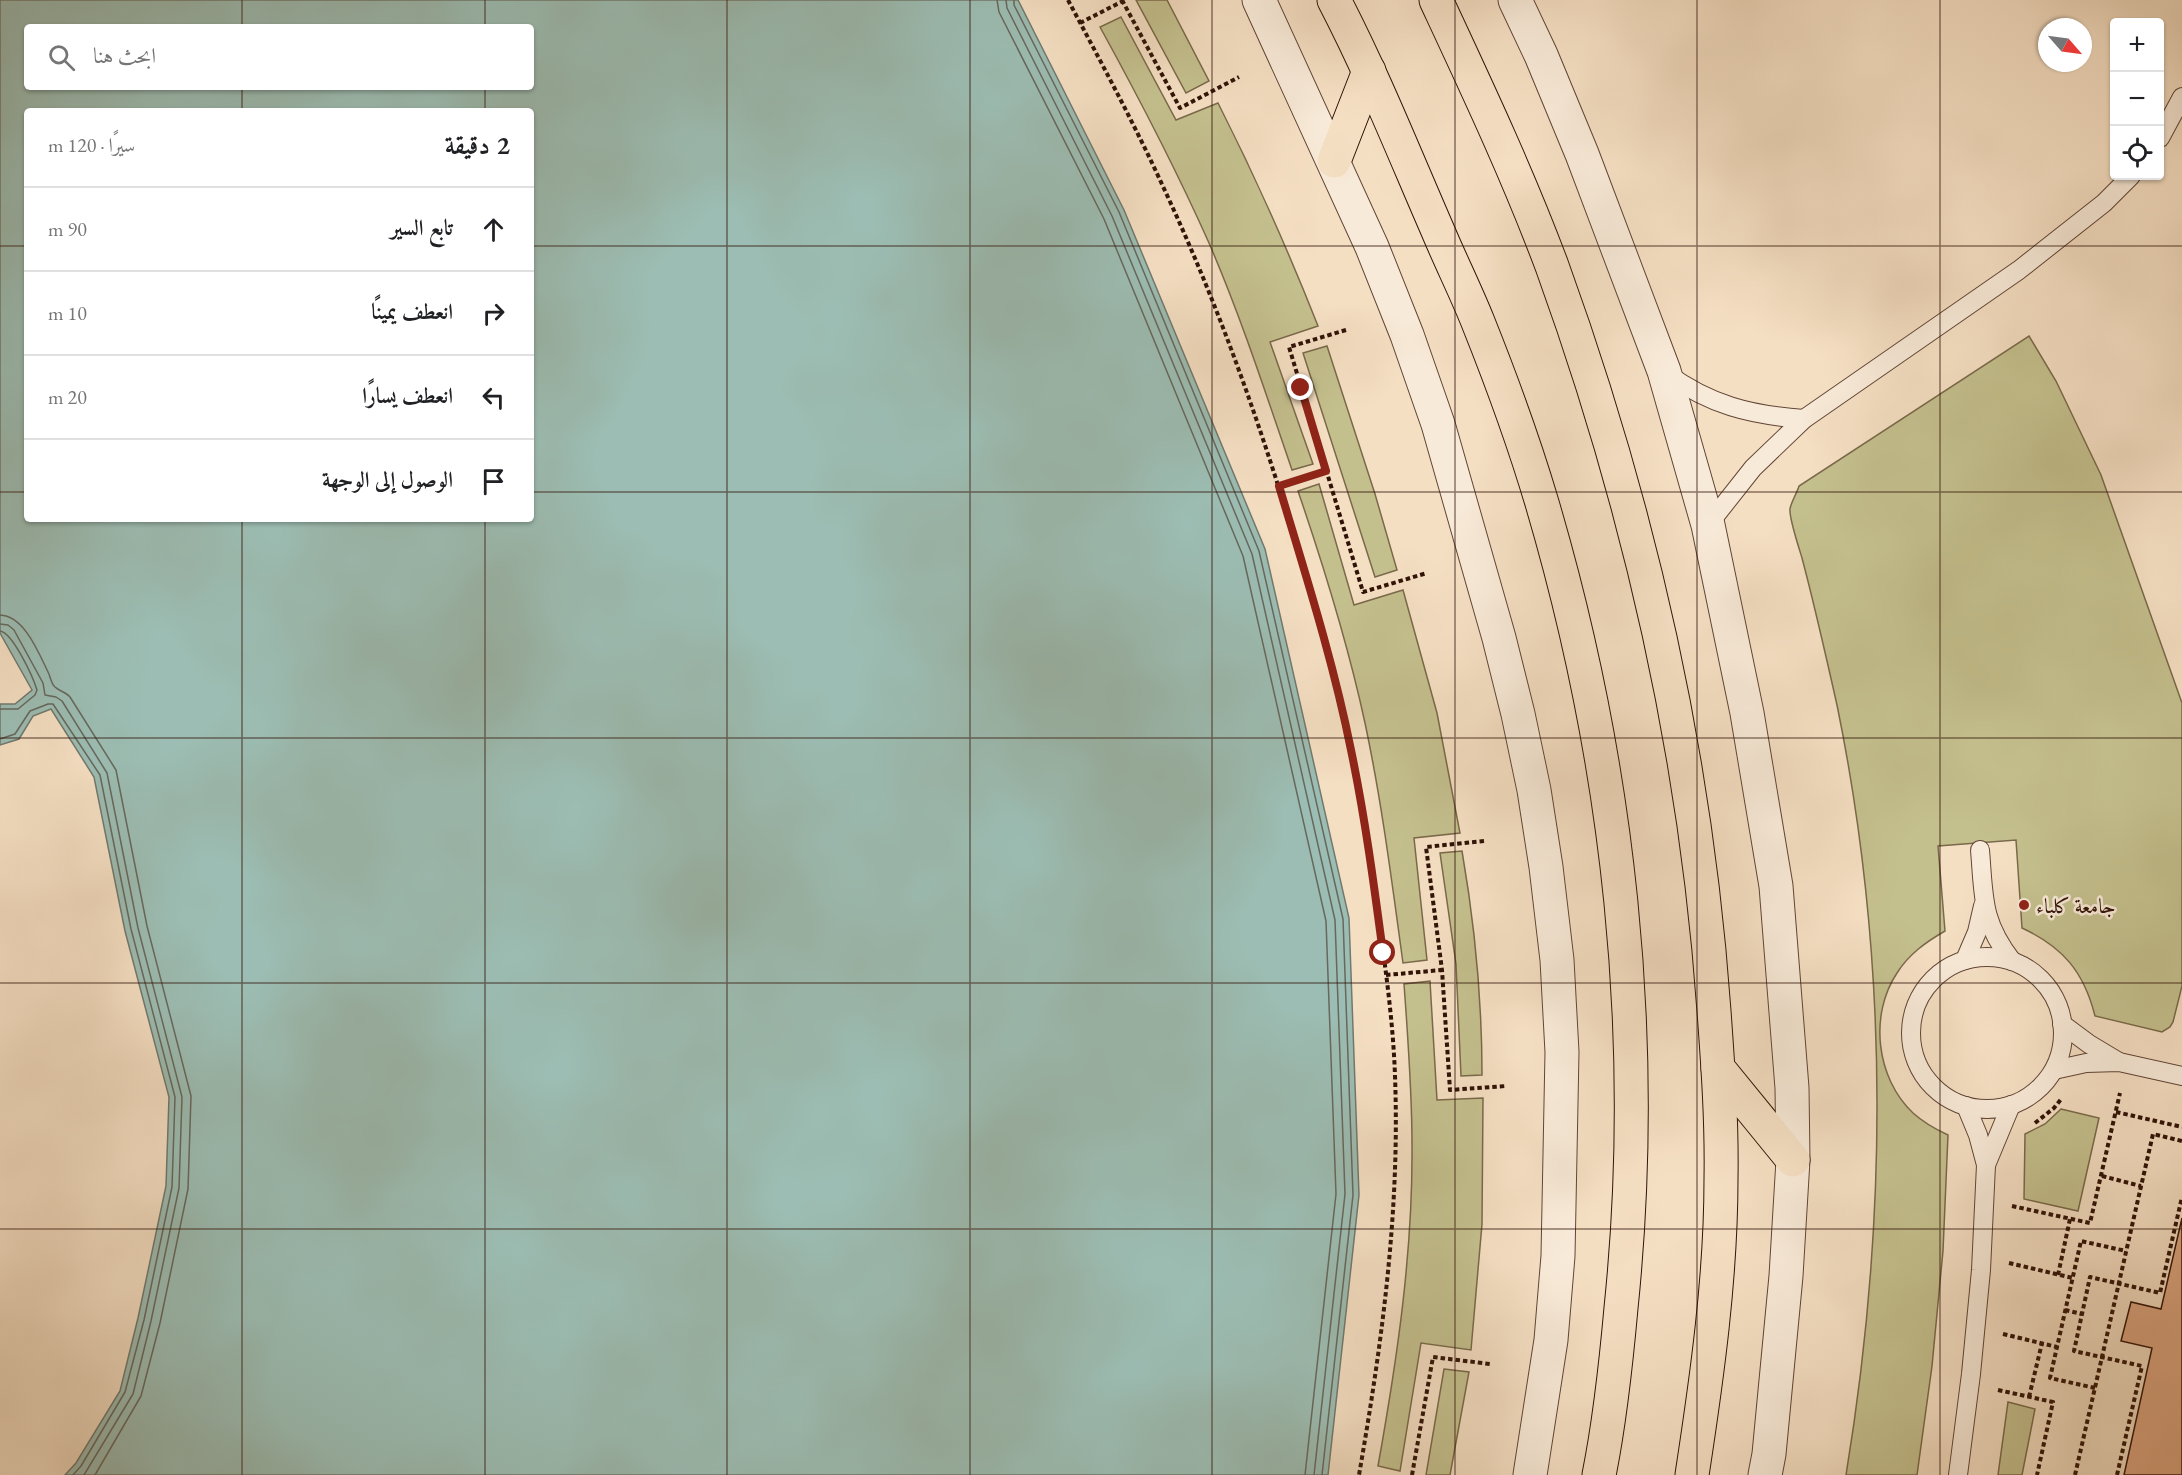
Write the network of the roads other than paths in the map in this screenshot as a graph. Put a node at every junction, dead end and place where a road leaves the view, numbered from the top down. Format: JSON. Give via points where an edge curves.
{"nodes":[{"id":1,"x":1259,"y":0,"type":"edge"},
{"id":2,"x":1334,"y":0,"type":"edge"},
{"id":3,"x":1436,"y":0,"type":"edge"},
{"id":4,"x":1459,"y":0,"type":"edge"},
{"id":5,"x":1515,"y":0,"type":"edge"},
{"id":6,"x":1456,"y":43,"type":"junction"},
{"id":7,"x":1369,"y":71,"type":"junction"},
{"id":8,"x":2180,"y":104,"type":"edge"},
{"id":9,"x":2164,"y":131,"type":"edge"},
{"id":10,"x":1334,"y":161,"type":"junction"},
{"id":11,"x":2127,"y":180,"type":"edge"},
{"id":12,"x":1664,"y":371,"type":"junction"},
{"id":13,"x":1804,"y":419,"type":"junction"},
{"id":14,"x":1708,"y":525,"type":"junction"},
{"id":15,"x":1980,"y":850,"type":"dead end"},
{"id":16,"x":1984,"y":901,"type":"junction"},
{"id":17,"x":1965,"y":960,"type":"junction"},
{"id":18,"x":2012,"y":960,"type":"junction"},
{"id":19,"x":2062,"y":1024,"type":"junction"},
{"id":20,"x":2119,"y":1062,"type":"junction"},
{"id":21,"x":1718,"y":1068,"type":"junction"},
{"id":22,"x":2054,"y":1070,"type":"junction"},
{"id":23,"x":2182,"y":1076,"type":"edge"},
{"id":24,"x":2011,"y":1105,"type":"junction"},
{"id":25,"x":1966,"y":1106,"type":"junction"},
{"id":26,"x":1793,"y":1160,"type":"junction"},
{"id":27,"x":1986,"y":1165,"type":"junction"},
{"id":28,"x":1530,"y":1475,"type":"edge"},
{"id":29,"x":1599,"y":1475,"type":"edge"},
{"id":30,"x":1692,"y":1475,"type":"edge"},
{"id":31,"x":1765,"y":1475,"type":"edge"},
{"id":32,"x":1958,"y":1475,"type":"edge"}],
"edges":[{"from":1,"to":10,"type":"street"},
{"from":2,"to":7,"type":"highway"},
{"from":3,"to":6,"type":"highway"},
{"from":4,"to":6,"type":"highway"},
{"from":5,"to":12,"type":"street","via":[[1582,154]]},
{"from":6,"to":21,"type":"highway","via":[[1551,263],[1625,491],[1654,607],[1686,771],[1711,962]]},
{"from":7,"to":10,"type":"highway"},
{"from":7,"to":29,"type":"highway","via":[[1477,320],[1511,409],[1567,594],[1606,782],[1619,878],[1632,1071],[1626,1263]]},
{"from":8,"to":9,"type":"lane"},
{"from":10,"to":28,"type":"street","via":[[1407,335],[1462,503],[1518,714],[1546,867],[1562,1052],[1558,1257],[1551,1340]]},
{"from":11,"to":13,"type":"lane","via":[[2019,270]]},
{"from":12,"to":13,"type":"lane","via":[[1684,386],[1731,408]]},
{"from":12,"to":14,"type":"street"},
{"from":13,"to":14,"type":"lane","via":[[1753,468]]},
{"from":14,"to":26,"type":"street","via":[[1745,702],[1776,886],[1792,1088]]},
{"from":15,"to":16,"type":"lane"},
{"from":16,"to":17,"type":"lane"},
{"from":16,"to":18,"type":"lane","via":[[1993,933]]},
{"from":17,"to":18,"type":"lane"},
{"from":17,"to":25,"type":"lane","via":[[1932,980],[1913,1015],[1911,1034],[1921,1072],[1948,1099]]},
{"from":18,"to":19,"type":"lane","via":[[2040,978],[2051,992]]},
{"from":19,"to":20,"type":"lane"},
{"from":19,"to":22,"type":"lane","via":[[2063,1040]]},
{"from":20,"to":22,"type":"lane","via":[[2086,1063]]},
{"from":20,"to":23,"type":"lane"},
{"from":21,"to":26,"type":"highway"},
{"from":21,"to":30,"type":"highway","via":[[1721,1179],[1716,1280],[1707,1380]]},
{"from":22,"to":24,"type":"lane","via":[[2043,1085]]},
{"from":24,"to":25,"type":"lane","via":[[1996,1109]]},
{"from":24,"to":27,"type":"lane"},
{"from":25,"to":27,"type":"lane"},
{"from":26,"to":31,"type":"street","via":[[1780,1344]]},
{"from":27,"to":32,"type":"lane","via":[[1981,1270]]}]}
